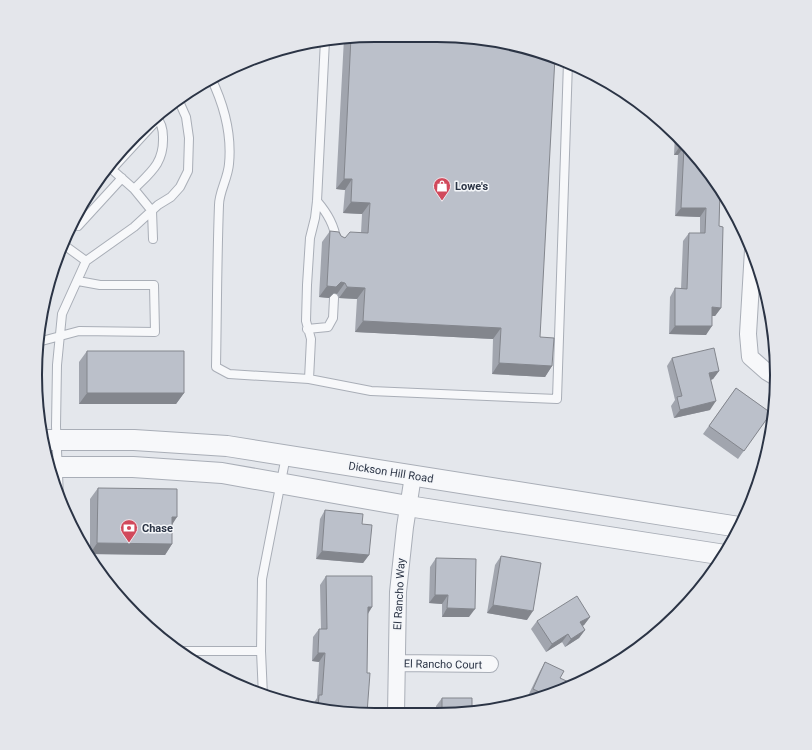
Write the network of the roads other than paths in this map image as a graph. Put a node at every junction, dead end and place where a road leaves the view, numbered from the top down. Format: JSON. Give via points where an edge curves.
{"nodes":[{"id":1,"x":325,"y":46,"type":"edge"},
{"id":2,"x":568,"y":69,"type":"edge"},
{"id":3,"x":214,"y":84,"type":"edge"},
{"id":4,"x":181,"y":105,"type":"edge"},
{"id":5,"x":159,"y":122,"type":"edge"},
{"id":6,"x":113,"y":170,"type":"edge"},
{"id":7,"x":122,"y":178,"type":"junction"},
{"id":8,"x":134,"y":189,"type":"junction"},
{"id":9,"x":317,"y":201,"type":"junction"},
{"id":10,"x":152,"y":211,"type":"junction"},
{"id":11,"x":78,"y":226,"type":"dead end"},
{"id":12,"x":153,"y":239,"type":"dead end"},
{"id":13,"x":337,"y":243,"type":"edge"},
{"id":14,"x":67,"y":248,"type":"edge"},
{"id":15,"x":86,"y":261,"type":"junction"},
{"id":16,"x":752,"y":268,"type":"edge"},
{"id":17,"x":78,"y":281,"type":"junction"},
{"id":18,"x":334,"y":298,"type":"edge"},
{"id":19,"x":307,"y":329,"type":"junction"},
{"id":20,"x":60,"y":336,"type":"junction"},
{"id":21,"x":44,"y":340,"type":"edge"},
{"id":22,"x":770,"y":374,"type":"edge"},
{"id":23,"x":308,"y":379,"type":"junction"},
{"id":24,"x":49,"y":440,"type":"edge"},
{"id":25,"x":287,"y":455,"type":"junction"},
{"id":26,"x":52,"y":459,"type":"edge"},
{"id":27,"x":55,"y":467,"type":"edge"},
{"id":28,"x":413,"y":476,"type":"junction"},
{"id":29,"x":281,"y":483,"type":"junction"},
{"id":30,"x":408,"y":506,"type":"junction"},
{"id":31,"x":734,"y":526,"type":"edge"},
{"id":32,"x":718,"y":554,"type":"edge"},
{"id":33,"x":189,"y":651,"type":"edge"},
{"id":34,"x":261,"y":651,"type":"junction"},
{"id":35,"x":397,"y":663,"type":"junction"},
{"id":36,"x":490,"y":664,"type":"dead end"},
{"id":37,"x":263,"y":688,"type":"edge"},
{"id":38,"x":396,"y":708,"type":"edge"}],
"edges":[{"from":1,"to":9,"type":"lane"},
{"from":2,"to":23,"type":"lane","via":[[557,399],[370,392]]},
{"from":3,"to":23,"type":"lane","via":[[220,96],[229,132],[226,182],[219,202],[216,367],[229,374]]},
{"from":4,"to":10,"type":"lane","via":[[186,117],[189,138],[188,171],[180,187],[171,197]]},
{"from":5,"to":8,"type":"lane","via":[[163,131],[164,150],[156,167]]},
{"from":6,"to":7,"type":"lane"},
{"from":7,"to":8,"type":"lane"},
{"from":7,"to":11,"type":"lane"},
{"from":8,"to":10,"type":"lane"},
{"from":9,"to":13,"type":"lane","via":[[328,214],[335,229]]},
{"from":9,"to":19,"type":"lane","via":[[310,238]]},
{"from":10,"to":12,"type":"lane"},
{"from":10,"to":15,"type":"lane","via":[[115,242]]},
{"from":14,"to":15,"type":"lane"},
{"from":15,"to":17,"type":"lane"},
{"from":16,"to":22,"type":"street","via":[[748,334],[750,357]]},
{"from":17,"to":20,"type":"lane","via":[[62,314]]},
{"from":17,"to":20,"type":"lane","via":[[100,285],[154,285],[155,332],[79,331]]},
{"from":18,"to":19,"type":"lane","via":[[333,318],[328,327]]},
{"from":19,"to":23,"type":"lane","via":[[311,339]]},
{"from":20,"to":21,"type":"lane"},
{"from":20,"to":24,"type":"lane"},
{"from":24,"to":25,"type":"street","name":"Dickson Hill Road","via":[[182,442]]},
{"from":24,"to":26,"type":"lane"},
{"from":25,"to":28,"type":"street","name":"Dickson Hill Road"},
{"from":25,"to":29,"type":"lane"},
{"from":27,"to":29,"type":"street","via":[[186,470]]},
{"from":28,"to":30,"type":"street","name":"El Rancho Way"},
{"from":28,"to":31,"type":"street","name":"Dickson Hill Road"},
{"from":29,"to":30,"type":"street"},
{"from":29,"to":34,"type":"lane","via":[[262,579]]},
{"from":30,"to":32,"type":"street"},
{"from":30,"to":35,"type":"street","name":"El Rancho Way","via":[[398,592]]},
{"from":33,"to":34,"type":"lane"},
{"from":34,"to":37,"type":"lane"},
{"from":35,"to":36,"type":"street","name":"El Rancho Court"},
{"from":35,"to":38,"type":"street","name":"El Rancho Way"}]}
